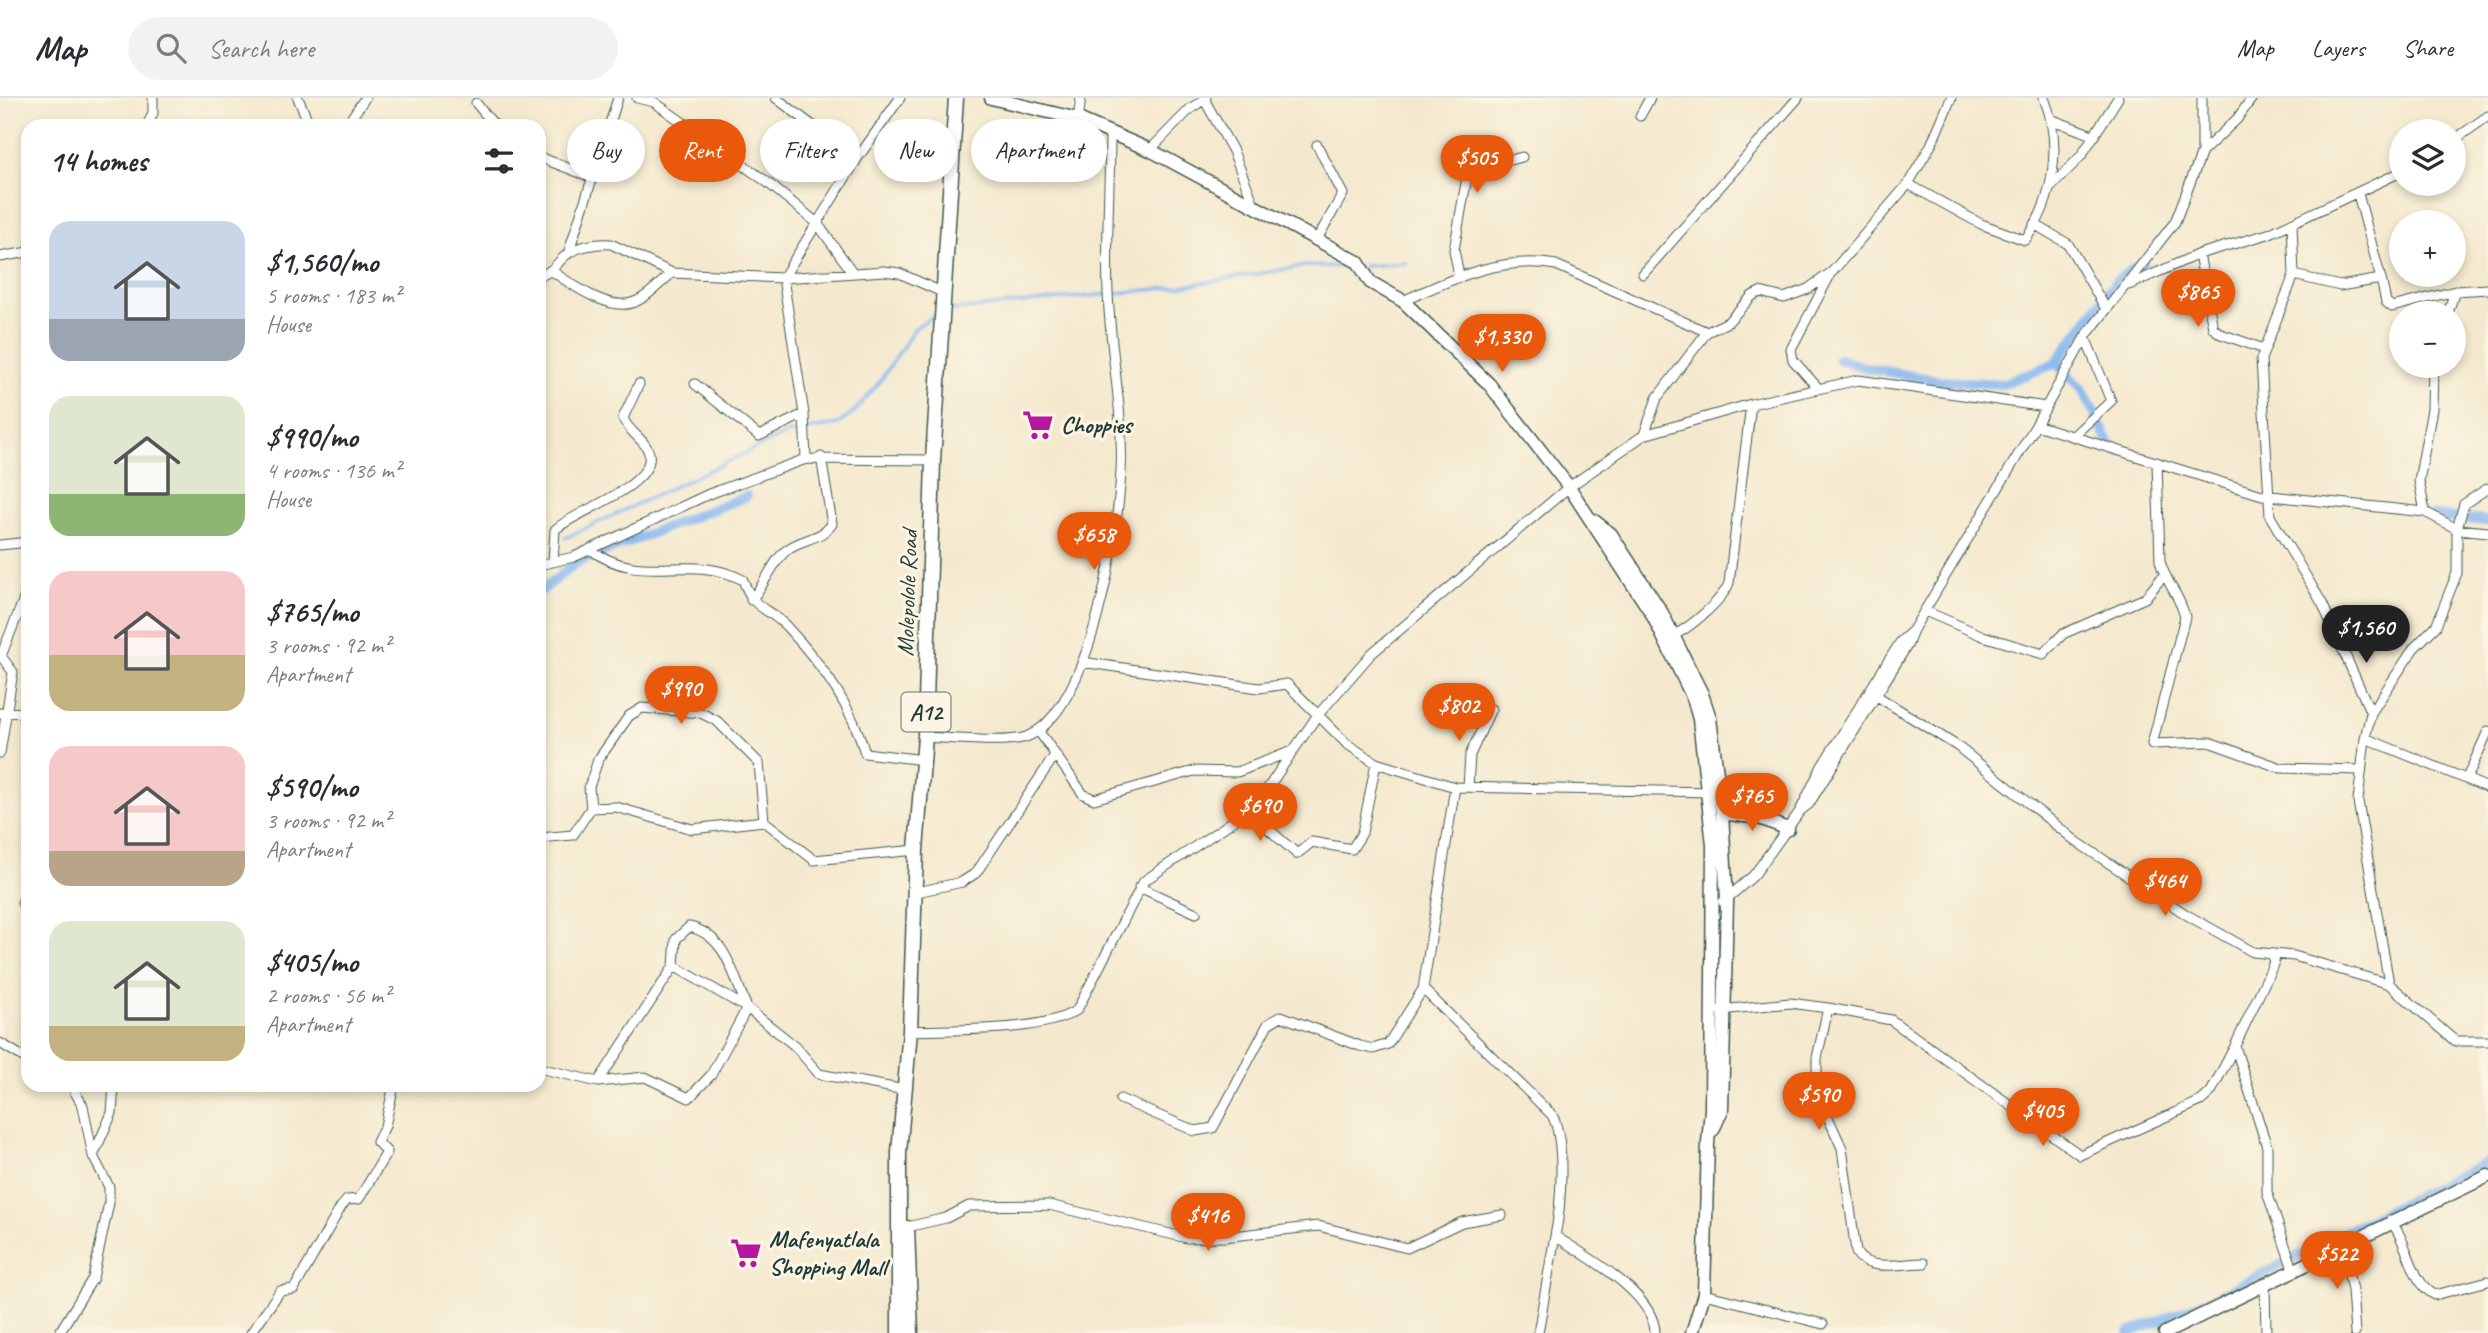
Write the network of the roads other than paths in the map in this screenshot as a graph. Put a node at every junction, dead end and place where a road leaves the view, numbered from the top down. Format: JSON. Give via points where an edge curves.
{"nodes":[{"id":1,"x":153,"y":98,"type":"edge"},
{"id":2,"x":298,"y":98,"type":"edge"},
{"id":3,"x":365,"y":98,"type":"edge"},
{"id":4,"x":618,"y":98,"type":"edge"},
{"id":5,"x":637,"y":98,"type":"edge"},
{"id":6,"x":776,"y":98,"type":"edge"},
{"id":7,"x":900,"y":98,"type":"edge"},
{"id":8,"x":956,"y":98,"type":"edge"},
{"id":9,"x":991,"y":98,"type":"edge"},
{"id":10,"x":1081,"y":98,"type":"edge"},
{"id":11,"x":1650,"y":98,"type":"edge"},
{"id":12,"x":1787,"y":98,"type":"edge"},
{"id":13,"x":1798,"y":98,"type":"edge"},
{"id":14,"x":1951,"y":98,"type":"edge"},
{"id":15,"x":2043,"y":98,"type":"edge"},
{"id":16,"x":2118,"y":98,"type":"edge"},
{"id":17,"x":2202,"y":98,"type":"edge"},
{"id":18,"x":2252,"y":98,"type":"edge"},
{"id":19,"x":1205,"y":99,"type":"edge"},
{"id":20,"x":476,"y":100,"type":"edge"},
{"id":21,"x":655,"y":100,"type":"edge"},
{"id":22,"x":1788,"y":110,"type":"junction"},
{"id":23,"x":1640,"y":116,"type":"dead end"},
{"id":24,"x":2488,"y":116,"type":"edge"},
{"id":25,"x":150,"y":119,"type":"edge"},
{"id":26,"x":307,"y":119,"type":"edge"},
{"id":27,"x":351,"y":119,"type":"edge"},
{"id":28,"x":490,"y":119,"type":"edge"},
{"id":29,"x":611,"y":119,"type":"edge"},
{"id":30,"x":804,"y":119,"type":"edge"},
{"id":31,"x":1078,"y":119,"type":"joint"},
{"id":32,"x":2053,"y":120,"type":"junction"},
{"id":33,"x":1107,"y":131,"type":"edge"},
{"id":34,"x":1110,"y":132,"type":"junction"},
{"id":35,"x":2466,"y":132,"type":"edge"},
{"id":36,"x":2095,"y":136,"type":"junction"},
{"id":37,"x":1317,"y":145,"type":"dead end"},
{"id":38,"x":1150,"y":150,"type":"junction"},
{"id":39,"x":2202,"y":152,"type":"junction"},
{"id":40,"x":860,"y":155,"type":"edge"},
{"id":41,"x":1522,"y":157,"type":"dead end"},
{"id":42,"x":546,"y":160,"type":"edge"},
{"id":43,"x":567,"y":168,"type":"edge"},
{"id":44,"x":2389,"y":178,"type":"edge"},
{"id":45,"x":590,"y":182,"type":"edge"},
{"id":46,"x":843,"y":182,"type":"edge"},
{"id":47,"x":1908,"y":184,"type":"junction"},
{"id":48,"x":2049,"y":189,"type":"junction"},
{"id":49,"x":2358,"y":194,"type":"junction"},
{"id":50,"x":1255,"y":206,"type":"junction"},
{"id":51,"x":817,"y":223,"type":"junction"},
{"id":52,"x":2292,"y":223,"type":"junction"},
{"id":53,"x":2034,"y":224,"type":"junction"},
{"id":54,"x":1317,"y":239,"type":"junction"},
{"id":55,"x":21,"y":253,"type":"edge"},
{"id":56,"x":568,"y":254,"type":"junction"},
{"id":57,"x":2199,"y":254,"type":"junction"},
{"id":58,"x":0,"y":257,"type":"edge"},
{"id":59,"x":552,"y":271,"type":"junction"},
{"id":60,"x":853,"y":272,"type":"junction"},
{"id":61,"x":1832,"y":272,"type":"junction"},
{"id":62,"x":546,"y":273,"type":"edge"},
{"id":63,"x":672,"y":273,"type":"junction"},
{"id":64,"x":1643,"y":274,"type":"dead end"},
{"id":65,"x":1459,"y":275,"type":"junction"},
{"id":66,"x":2294,"y":275,"type":"junction"},
{"id":67,"x":783,"y":278,"type":"junction"},
{"id":68,"x":2381,"y":279,"type":"junction"},
{"id":69,"x":2127,"y":286,"type":"junction"},
{"id":70,"x":2488,"y":289,"type":"edge"},
{"id":71,"x":2455,"y":291,"type":"junction"},
{"id":72,"x":944,"y":293,"type":"junction"},
{"id":73,"x":2452,"y":301,"type":"edge"},
{"id":74,"x":1403,"y":302,"type":"junction"},
{"id":75,"x":2106,"y":309,"type":"junction"},
{"id":76,"x":1707,"y":332,"type":"junction"},
{"id":77,"x":2085,"y":337,"type":"junction"},
{"id":78,"x":2264,"y":349,"type":"junction"},
{"id":79,"x":2433,"y":378,"type":"edge"},
{"id":80,"x":639,"y":384,"type":"dead end"},
{"id":81,"x":695,"y":384,"type":"dead end"},
{"id":82,"x":1818,"y":388,"type":"junction"},
{"id":83,"x":1751,"y":404,"type":"junction"},
{"id":84,"x":2046,"y":407,"type":"junction"},
{"id":85,"x":804,"y":414,"type":"junction"},
{"id":86,"x":2036,"y":425,"type":"junction"},
{"id":87,"x":1644,"y":435,"type":"junction"},
{"id":88,"x":2073,"y":436,"type":"junction"},
{"id":89,"x":821,"y":457,"type":"junction"},
{"id":90,"x":806,"y":459,"type":"junction"},
{"id":91,"x":933,"y":460,"type":"junction"},
{"id":92,"x":2157,"y":462,"type":"junction"},
{"id":93,"x":1569,"y":487,"type":"junction"},
{"id":94,"x":2488,"y":488,"type":"edge"},
{"id":95,"x":2270,"y":496,"type":"junction"},
{"id":96,"x":2425,"y":512,"type":"junction"},
{"id":97,"x":2457,"y":529,"type":"junction"},
{"id":98,"x":2488,"y":532,"type":"edge"},
{"id":99,"x":21,"y":543,"type":"edge"},
{"id":100,"x":0,"y":545,"type":"edge"},
{"id":101,"x":590,"y":550,"type":"junction"},
{"id":102,"x":553,"y":562,"type":"junction"},
{"id":103,"x":546,"y":564,"type":"edge"},
{"id":104,"x":2164,"y":575,"type":"junction"},
{"id":105,"x":751,"y":600,"type":"junction"},
{"id":106,"x":21,"y":606,"type":"edge"},
{"id":107,"x":1924,"y":611,"type":"junction"},
{"id":108,"x":1913,"y":631,"type":"junction"},
{"id":109,"x":1669,"y":636,"type":"junction"},
{"id":110,"x":1082,"y":662,"type":"junction"},
{"id":111,"x":1877,"y":696,"type":"junction"},
{"id":112,"x":1863,"y":708,"type":"junction"},
{"id":113,"x":1491,"y":709,"type":"dead end"},
{"id":114,"x":4,"y":713,"type":"edge"},
{"id":115,"x":2371,"y":713,"type":"junction"},
{"id":116,"x":1317,"y":716,"type":"junction"},
{"id":117,"x":1038,"y":730,"type":"junction"},
{"id":118,"x":2488,"y":731,"type":"edge"},
{"id":119,"x":925,"y":737,"type":"junction"},
{"id":120,"x":2365,"y":738,"type":"junction"},
{"id":121,"x":0,"y":752,"type":"edge"},
{"id":122,"x":1290,"y":752,"type":"junction"},
{"id":123,"x":1055,"y":755,"type":"junction"},
{"id":124,"x":924,"y":760,"type":"junction"},
{"id":125,"x":1376,"y":763,"type":"junction"},
{"id":126,"x":2360,"y":770,"type":"junction"},
{"id":127,"x":2467,"y":778,"type":"junction"},
{"id":128,"x":1468,"y":787,"type":"junction"},
{"id":129,"x":1455,"y":788,"type":"junction"},
{"id":130,"x":2488,"y":788,"type":"edge"},
{"id":131,"x":1715,"y":792,"type":"junction"},
{"id":132,"x":591,"y":808,"type":"junction"},
{"id":133,"x":1248,"y":811,"type":"junction"},
{"id":134,"x":1722,"y":813,"type":"junction"},
{"id":135,"x":764,"y":821,"type":"junction"},
{"id":136,"x":1788,"y":830,"type":"junction"},
{"id":137,"x":546,"y":837,"type":"edge"},
{"id":138,"x":916,"y":850,"type":"junction"},
{"id":139,"x":1139,"y":887,"type":"junction"},
{"id":140,"x":917,"y":892,"type":"junction"},
{"id":141,"x":1721,"y":902,"type":"junction"},
{"id":142,"x":1196,"y":913,"type":"dead end"},
{"id":143,"x":2271,"y":956,"type":"junction"},
{"id":144,"x":674,"y":966,"type":"junction"},
{"id":145,"x":2389,"y":984,"type":"junction"},
{"id":146,"x":1423,"y":989,"type":"junction"},
{"id":147,"x":747,"y":1008,"type":"junction"},
{"id":148,"x":1828,"y":1008,"type":"junction"},
{"id":149,"x":1718,"y":1009,"type":"junction"},
{"id":150,"x":910,"y":1031,"type":"junction"},
{"id":151,"x":2488,"y":1041,"type":"edge"},
{"id":152,"x":0,"y":1043,"type":"edge"},
{"id":153,"x":2235,"y":1046,"type":"junction"},
{"id":154,"x":21,"y":1056,"type":"edge"},
{"id":155,"x":546,"y":1070,"type":"edge"},
{"id":156,"x":598,"y":1082,"type":"junction"},
{"id":157,"x":905,"y":1090,"type":"junction"},
{"id":158,"x":75,"y":1092,"type":"edge"},
{"id":159,"x":114,"y":1092,"type":"edge"},
{"id":160,"x":392,"y":1092,"type":"edge"},
{"id":161,"x":1120,"y":1099,"type":"dead end"},
{"id":162,"x":93,"y":1156,"type":"junction"},
{"id":163,"x":2488,"y":1176,"type":"edge"},
{"id":164,"x":1502,"y":1215,"type":"dead end"},
{"id":165,"x":906,"y":1227,"type":"junction"},
{"id":166,"x":2395,"y":1227,"type":"junction"},
{"id":167,"x":1555,"y":1236,"type":"junction"},
{"id":168,"x":2342,"y":1246,"type":"junction"},
{"id":169,"x":1924,"y":1263,"type":"dead end"},
{"id":170,"x":2294,"y":1272,"type":"junction"},
{"id":171,"x":2488,"y":1281,"type":"edge"},
{"id":172,"x":2265,"y":1286,"type":"junction"},
{"id":173,"x":1704,"y":1294,"type":"junction"},
{"id":174,"x":1823,"y":1324,"type":"dead end"},
{"id":175,"x":59,"y":1333,"type":"edge"},
{"id":176,"x":251,"y":1333,"type":"edge"},
{"id":177,"x":899,"y":1333,"type":"edge"},
{"id":178,"x":911,"y":1333,"type":"edge"},
{"id":179,"x":1538,"y":1333,"type":"edge"},
{"id":180,"x":1656,"y":1333,"type":"edge"},
{"id":181,"x":1692,"y":1333,"type":"edge"},
{"id":182,"x":2166,"y":1333,"type":"edge"},
{"id":183,"x":2266,"y":1333,"type":"edge"},
{"id":184,"x":2355,"y":1333,"type":"edge"}],
"edges":[{"from":1,"to":25,"type":"street"},
{"from":2,"to":26,"type":"street"},
{"from":3,"to":27,"type":"street"},
{"from":4,"to":29,"type":"street"},
{"from":5,"to":21,"type":"street"},
{"from":6,"to":30,"type":"street"},
{"from":7,"to":40,"type":"street"},
{"from":8,"to":72,"type":"main road","name":"Molepolole Road","number":"A12"},
{"from":9,"to":31,"type":"street"},
{"from":10,"to":31,"type":"street"},
{"from":11,"to":23,"type":"street"},
{"from":12,"to":22,"type":"street"},
{"from":13,"to":22,"type":"street"},
{"from":14,"to":47,"type":"street"},
{"from":15,"to":32,"type":"street"},
{"from":16,"to":36,"type":"street"},
{"from":17,"to":39,"type":"street"},
{"from":18,"to":39,"type":"street"},
{"from":19,"to":38,"type":"street"},
{"from":19,"to":50,"type":"street","via":[[1239,163]]},
{"from":20,"to":28,"type":"street"},
{"from":21,"to":51,"type":"street"},
{"from":22,"to":64,"type":"street"},
{"from":24,"to":35,"type":"street"},
{"from":32,"to":36,"type":"street"},
{"from":32,"to":48,"type":"street"},
{"from":33,"to":34,"type":"street"},
{"from":34,"to":38,"type":"street"},
{"from":34,"to":110,"type":"street","via":[[1108,290],[1121,471],[1110,573]]},
{"from":36,"to":48,"type":"street"},
{"from":37,"to":54,"type":"street","via":[[1343,194]]},
{"from":38,"to":50,"type":"street"},
{"from":39,"to":69,"type":"street","via":[[2175,222]]},
{"from":41,"to":65,"type":"street","via":[[1475,169],[1467,177],[1454,250]]},
{"from":42,"to":43,"type":"street"},
{"from":44,"to":49,"type":"street"},
{"from":45,"to":56,"type":"street"},
{"from":46,"to":51,"type":"street"},
{"from":47,"to":53,"type":"street","via":[[2019,240],[2028,237]]},
{"from":47,"to":61,"type":"street"},
{"from":48,"to":53,"type":"street"},
{"from":49,"to":52,"type":"street"},
{"from":49,"to":68,"type":"street"},
{"from":50,"to":54,"type":"street"},
{"from":51,"to":60,"type":"street"},
{"from":51,"to":67,"type":"street"},
{"from":52,"to":57,"type":"street"},
{"from":52,"to":66,"type":"street"},
{"from":53,"to":75,"type":"street","via":[[2068,244]]},
{"from":54,"to":74,"type":"street","via":[[1358,262],[1370,282]]},
{"from":55,"to":58,"type":"street"},
{"from":56,"to":59,"type":"street"},
{"from":56,"to":63,"type":"street","via":[[591,245],[611,244]]},
{"from":57,"to":69,"type":"street"},
{"from":57,"to":78,"type":"street","via":[[2213,328]]},
{"from":59,"to":62,"type":"street"},
{"from":59,"to":63,"type":"street","via":[[585,293],[630,304]]},
{"from":60,"to":67,"type":"street"},
{"from":60,"to":72,"type":"street","via":[[900,273]]},
{"from":61,"to":76,"type":"street","via":[[1808,289],[1784,298],[1760,292],[1728,322]]},
{"from":61,"to":82,"type":"street","via":[[1791,349],[1793,359]]},
{"from":63,"to":67,"type":"street"},
{"from":65,"to":74,"type":"street"},
{"from":65,"to":76,"type":"street","via":[[1524,262],[1556,265]]},
{"from":66,"to":68,"type":"street","via":[[2340,286]]},
{"from":66,"to":78,"type":"street"},
{"from":67,"to":85,"type":"street"},
{"from":68,"to":71,"type":"street","via":[[2386,302],[2392,307]]},
{"from":69,"to":75,"type":"street"},
{"from":70,"to":71,"type":"street"},
{"from":71,"to":73,"type":"street"},
{"from":72,"to":91,"type":"main road","name":"Molepolole Road","number":"A12"},
{"from":74,"to":93,"type":"street","via":[[1489,384]]},
{"from":75,"to":77,"type":"street"},
{"from":76,"to":87,"type":"street","via":[[1657,398]]},
{"from":77,"to":84,"type":"street"},
{"from":77,"to":88,"type":"street","via":[[2111,401]]},
{"from":78,"to":95,"type":"street","via":[[2261,370]]},
{"from":79,"to":96,"type":"street","via":[[2419,481]]},
{"from":80,"to":102,"type":"street","via":[[624,418],[626,427],[648,450],[645,466],[621,494],[555,530]]},
{"from":81,"to":85,"type":"street","via":[[759,436]]},
{"from":82,"to":83,"type":"street"},
{"from":82,"to":84,"type":"street","via":[[1872,379]]},
{"from":83,"to":87,"type":"street"},
{"from":83,"to":109,"type":"street","via":[[1729,583],[1721,597]]},
{"from":84,"to":86,"type":"street"},
{"from":85,"to":90,"type":"street"},
{"from":86,"to":88,"type":"street"},
{"from":86,"to":107,"type":"street"},
{"from":87,"to":93,"type":"street"},
{"from":88,"to":92,"type":"street"},
{"from":89,"to":90,"type":"street"},
{"from":89,"to":91,"type":"street"},
{"from":89,"to":105,"type":"street","via":[[832,524],[782,554]]},
{"from":90,"to":101,"type":"street","via":[[709,494]]},
{"from":91,"to":119,"type":"main road","name":"Molepolole Road","number":"A12"},
{"from":92,"to":95,"type":"street"},
{"from":92,"to":104,"type":"street"},
{"from":93,"to":109,"type":"street"},
{"from":93,"to":116,"type":"street","via":[[1386,640]]},
{"from":94,"to":97,"type":"street","via":[[2464,504]]},
{"from":95,"to":96,"type":"street"},
{"from":95,"to":115,"type":"street","via":[[2272,522],[2326,611]]},
{"from":96,"to":97,"type":"street"},
{"from":97,"to":98,"type":"street"},
{"from":97,"to":115,"type":"street","via":[[2457,573],[2436,626],[2414,648]]},
{"from":99,"to":100,"type":"street"},
{"from":101,"to":102,"type":"street"},
{"from":101,"to":105,"type":"street","via":[[639,570],[720,569],[743,580]]},
{"from":102,"to":103,"type":"street"},
{"from":104,"to":107,"type":"street","via":[[2145,598],[2063,634],[2043,654]]},
{"from":104,"to":126,"type":"street","via":[[2180,597],[2185,617],[2152,744],[2209,742],[2281,768]]},
{"from":105,"to":124,"type":"street","via":[[783,623],[836,690],[865,753]]},
{"from":106,"to":114,"type":"street","via":[[1,656],[13,672]]},
{"from":107,"to":108,"type":"street"},
{"from":108,"to":111,"type":"street"},
{"from":108,"to":112,"type":"street","via":[[1901,640]]},
{"from":109,"to":131,"type":"street","via":[[1697,709]]},
{"from":110,"to":116,"type":"street","via":[[1259,688],[1287,684]]},
{"from":110,"to":117,"type":"street","via":[[1057,711]]},
{"from":111,"to":112,"type":"street"},
{"from":111,"to":143,"type":"street","via":[[1957,746],[2057,827],[2176,908],[2253,952]]},
{"from":112,"to":136,"type":"street"},
{"from":113,"to":128,"type":"street","via":[[1470,755]]},
{"from":114,"to":121,"type":"street"},
{"from":115,"to":120,"type":"street"},
{"from":116,"to":122,"type":"street"},
{"from":116,"to":125,"type":"street"},
{"from":117,"to":119,"type":"street","via":[[1015,739]]},
{"from":117,"to":123,"type":"street"},
{"from":118,"to":127,"type":"street"},
{"from":119,"to":124,"type":"main road","name":"Molepolole Road","number":"A12"},
{"from":120,"to":126,"type":"street"},
{"from":120,"to":127,"type":"street"},
{"from":122,"to":123,"type":"street","via":[[1237,772],[1194,771],[1094,799],[1083,794]]},
{"from":122,"to":133,"type":"street"},
{"from":123,"to":140,"type":"street","via":[[976,873],[962,882]]},
{"from":124,"to":138,"type":"main road","name":"Molepolole Road","number":"A12"},
{"from":125,"to":129,"type":"street"},
{"from":125,"to":133,"type":"street","via":[[1362,833],[1352,849],[1312,842],[1297,854]]},
{"from":126,"to":145,"type":"street","via":[[2358,801]]},
{"from":127,"to":130,"type":"street"},
{"from":128,"to":129,"type":"street"},
{"from":128,"to":131,"type":"street"},
{"from":129,"to":146,"type":"street"},
{"from":131,"to":134,"type":"street"},
{"from":131,"to":141,"type":"street"},
{"from":132,"to":135,"type":"street","via":[[616,807],[692,829]]},
{"from":132,"to":135,"type":"street","via":[[589,787],[598,760],[629,716],[642,708],[701,713],[716,721],[759,763]]},
{"from":132,"to":137,"type":"street","via":[[573,835]]},
{"from":133,"to":139,"type":"street"},
{"from":134,"to":136,"type":"street","via":[[1759,818]]},
{"from":134,"to":141,"type":"street"},
{"from":135,"to":138,"type":"street","via":[[814,860]]},
{"from":136,"to":141,"type":"street","via":[[1754,875]]},
{"from":138,"to":140,"type":"main road","name":"Molepolole Road","number":"A12"},
{"from":139,"to":142,"type":"street"},
{"from":139,"to":150,"type":"street","via":[[1083,1003],[1068,1016],[1029,1025]]},
{"from":140,"to":150,"type":"main road","name":"Molepolole Road","number":"A12"},
{"from":141,"to":149,"type":"street"},
{"from":143,"to":145,"type":"street","via":[[2294,956]]},
{"from":143,"to":153,"type":"street","via":[[2272,967]]},
{"from":144,"to":147,"type":"street"},
{"from":144,"to":147,"type":"street","via":[[679,934],[689,927],[708,933],[719,944]]},
{"from":144,"to":156,"type":"street"},
{"from":145,"to":151,"type":"street","via":[[2455,1041]]},
{"from":146,"to":161,"type":"street","via":[[1394,1038],[1382,1047],[1360,1046],[1286,1017],[1275,1018],[1219,1121],[1205,1132]]},
{"from":146,"to":167,"type":"street","via":[[1556,1122],[1561,1192]]},
{"from":147,"to":156,"type":"street","via":[[711,1074],[689,1098],[645,1077]]},
{"from":147,"to":157,"type":"street","via":[[795,1046],[819,1074]]},
{"from":148,"to":149,"type":"street","via":[[1790,1003]]},
{"from":148,"to":153,"type":"street","via":[[1891,1020],[2080,1154],[2201,1101],[2211,1092]]},
{"from":148,"to":169,"type":"street","via":[[1817,1058],[1817,1083],[1842,1147],[1857,1252],[1870,1265]]},
{"from":149,"to":173,"type":"street"},
{"from":150,"to":157,"type":"main road","name":"Molepolole Road","number":"A12"},
{"from":152,"to":154,"type":"street"},
{"from":153,"to":170,"type":"street","via":[[2267,1147],[2267,1192]]},
{"from":155,"to":156,"type":"street"},
{"from":157,"to":165,"type":"main road","name":"Molepolole Road","number":"A12"},
{"from":157,"to":177,"type":"main road","name":"Molepolole Road","number":"A12","via":[[899,1152]]},
{"from":158,"to":162,"type":"street","via":[[83,1106]]},
{"from":159,"to":162,"type":"street","via":[[112,1113]]},
{"from":160,"to":176,"type":"street","via":[[377,1142],[387,1152],[383,1162],[359,1199],[347,1200],[341,1207],[294,1289],[279,1291]]},
{"from":162,"to":175,"type":"street","via":[[109,1187],[109,1203],[93,1278]]},
{"from":163,"to":166,"type":"street"},
{"from":164,"to":165,"type":"street","via":[[1462,1222],[1407,1248],[1318,1226],[1186,1238],[1049,1205],[969,1206],[946,1218]]},
{"from":165,"to":178,"type":"main road","name":"Molepolole Road","number":"A12"},
{"from":166,"to":168,"type":"street"},
{"from":166,"to":171,"type":"street","via":[[2425,1291],[2435,1296]]},
{"from":167,"to":179,"type":"street"},
{"from":167,"to":180,"type":"street","via":[[1629,1288],[1648,1309]]},
{"from":168,"to":170,"type":"street"},
{"from":168,"to":184,"type":"street"},
{"from":170,"to":172,"type":"street"},
{"from":172,"to":182,"type":"street"},
{"from":172,"to":183,"type":"street"},
{"from":173,"to":174,"type":"street"},
{"from":173,"to":181,"type":"street"}]}
